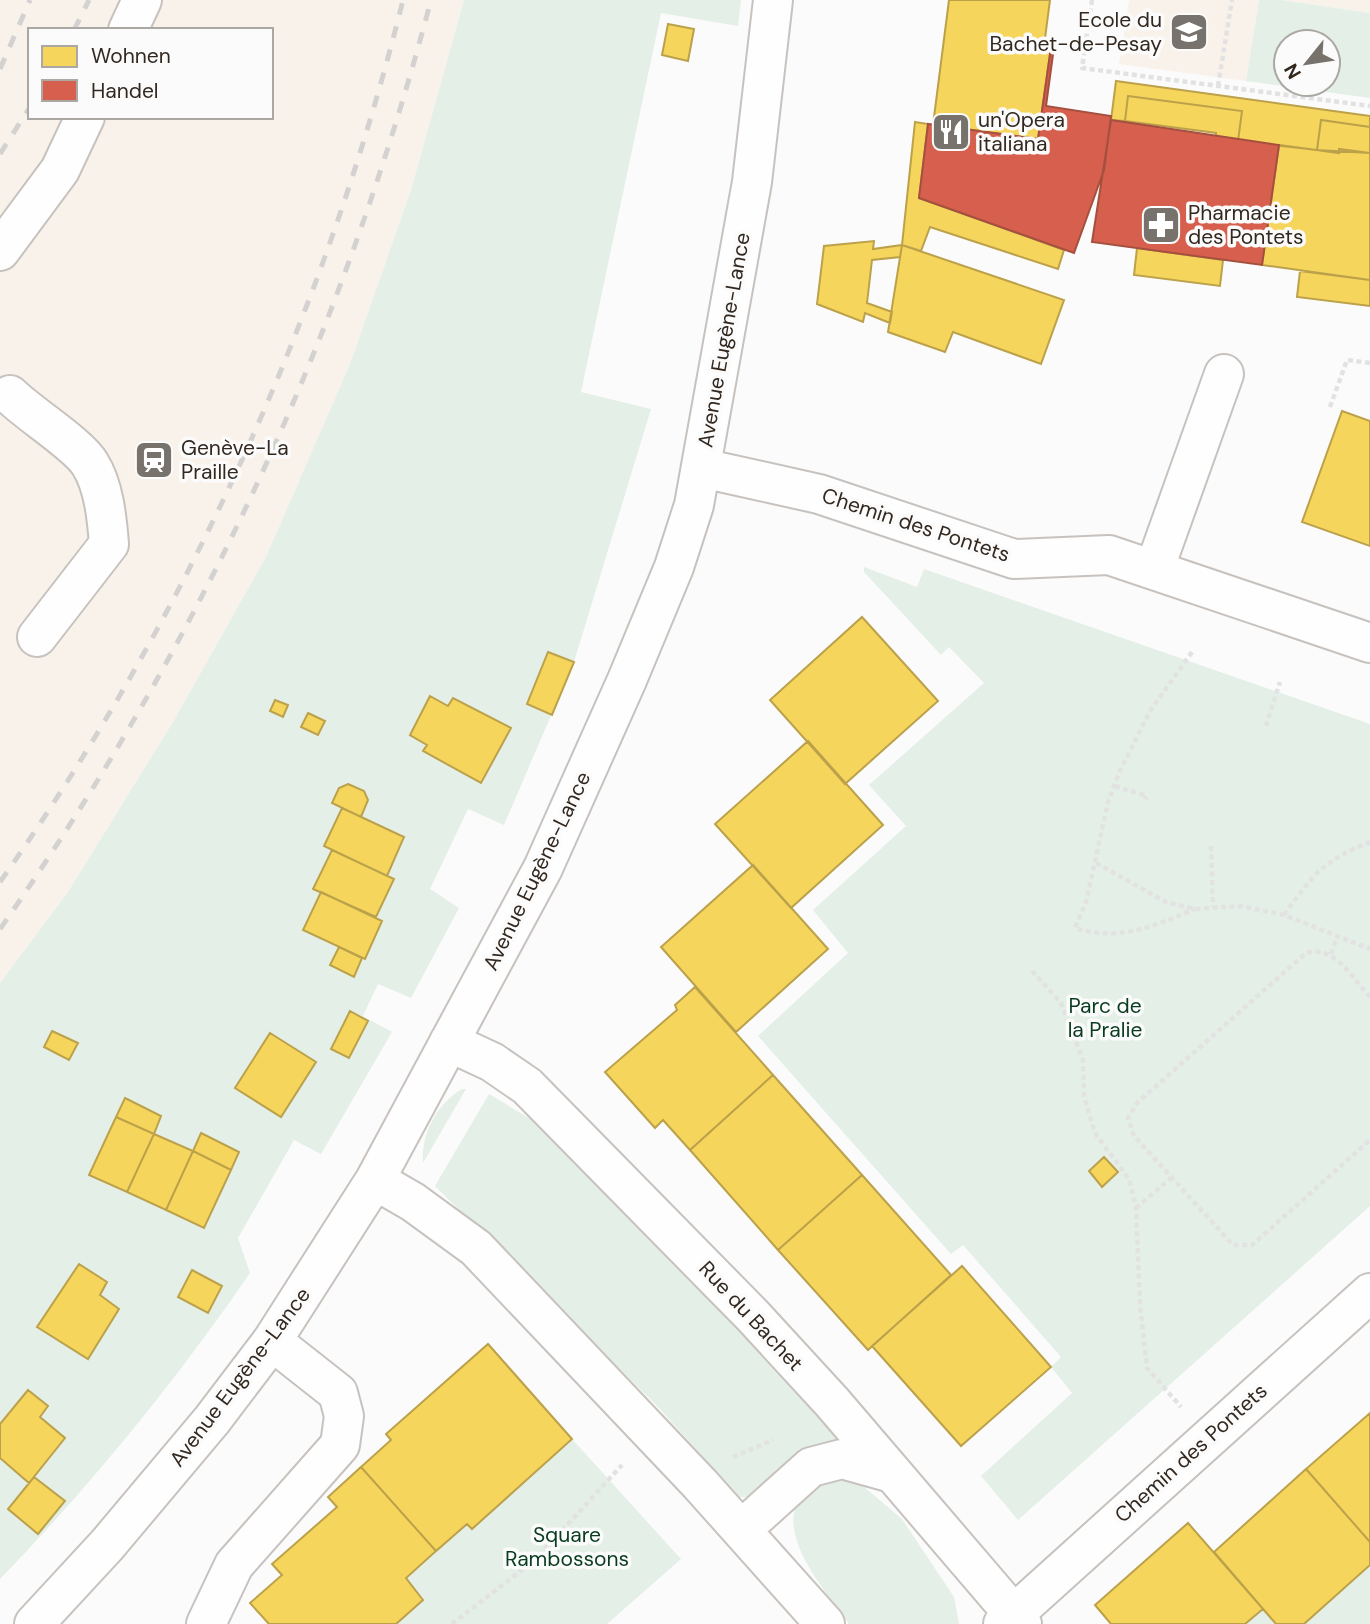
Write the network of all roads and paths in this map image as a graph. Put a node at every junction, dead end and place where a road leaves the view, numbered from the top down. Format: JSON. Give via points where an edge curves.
{"nodes":[{"id":1,"x":142,"y":0,"type":"edge"},
{"id":2,"x":773,"y":0,"type":"edge"},
{"id":3,"x":1092,"y":0,"type":"edge"},
{"id":4,"x":1232,"y":0,"type":"edge"},
{"id":5,"x":129,"y":28,"type":"edge"},
{"id":6,"x":1217,"y":86,"type":"junction"},
{"id":7,"x":1370,"y":106,"type":"edge"},
{"id":8,"x":84,"y":119,"type":"edge"},
{"id":9,"x":0,"y":251,"type":"edge"},
{"id":10,"x":1370,"y":363,"type":"edge"},
{"id":11,"x":1224,"y":374,"type":"dead end"},
{"id":12,"x":10,"y":396,"type":"dead end"},
{"id":13,"x":1330,"y":407,"type":"dead end"},
{"id":14,"x":702,"y":468,"type":"junction"},
{"id":15,"x":1154,"y":570,"type":"junction"},
{"id":16,"x":37,"y":637,"type":"dead end"},
{"id":17,"x":1370,"y":643,"type":"edge"},
{"id":18,"x":1192,"y":652,"type":"dead end"},
{"id":19,"x":1280,"y":682,"type":"dead end"},
{"id":20,"x":1266,"y":726,"type":"dead end"},
{"id":21,"x":1115,"y":786,"type":"junction"},
{"id":22,"x":1147,"y":796,"type":"dead end"},
{"id":23,"x":1370,"y":842,"type":"edge"},
{"id":24,"x":1211,"y":846,"type":"dead end"},
{"id":25,"x":1096,"y":863,"type":"junction"},
{"id":26,"x":1213,"y":906,"type":"junction"},
{"id":27,"x":1195,"y":909,"type":"junction"},
{"id":28,"x":1284,"y":915,"type":"junction"},
{"id":29,"x":1338,"y":934,"type":"junction"},
{"id":30,"x":1370,"y":949,"type":"edge"},
{"id":31,"x":1331,"y":954,"type":"junction"},
{"id":32,"x":1032,"y":971,"type":"dead end"},
{"id":33,"x":1370,"y":997,"type":"edge"},
{"id":34,"x":449,"y":1042,"type":"junction"},
{"id":35,"x":1370,"y":1140,"type":"edge"},
{"id":36,"x":1171,"y":1178,"type":"junction"},
{"id":37,"x":375,"y":1180,"type":"junction"},
{"id":38,"x":1136,"y":1208,"type":"junction"},
{"id":39,"x":1370,"y":1293,"type":"edge"},
{"id":40,"x":272,"y":1340,"type":"junction"},
{"id":41,"x":779,"y":1437,"type":"dead end"},
{"id":42,"x":1206,"y":1438,"type":"junction"},
{"id":43,"x":727,"y":1460,"type":"dead end"},
{"id":44,"x":623,"y":1464,"type":"dead end"},
{"id":45,"x":892,"y":1473,"type":"junction"},
{"id":46,"x":741,"y":1530,"type":"junction"},
{"id":47,"x":1012,"y":1620,"type":"edge"},
{"id":48,"x":34,"y":1624,"type":"edge"},
{"id":49,"x":206,"y":1624,"type":"edge"},
{"id":50,"x":452,"y":1624,"type":"edge"},
{"id":51,"x":825,"y":1624,"type":"edge"}],
"edges":[{"from":1,"to":5,"type":"street"},
{"from":2,"to":14,"type":"street","name":"Avenue Eugène-Lance","via":[[752,182]]},
{"from":3,"to":6,"type":"path","via":[[1082,68]]},
{"from":4,"to":6,"type":"path"},
{"from":6,"to":7,"type":"path"},
{"from":8,"to":9,"type":"street","via":[[60,170]]},
{"from":10,"to":13,"type":"path","via":[[1347,360]]},
{"from":11,"to":15,"type":"street"},
{"from":12,"to":16,"type":"street","via":[[90,463],[108,527],[109,544]]},
{"from":14,"to":15,"type":"street","name":"Chemin des Pontets","via":[[819,494],[1014,559],[1109,555]]},
{"from":14,"to":34,"type":"street","name":"Avenue Eugène-Lance","via":[[674,566],[627,680],[543,868]]},
{"from":15,"to":17,"type":"street","name":"Chemin des Pontets"},
{"from":18,"to":21,"type":"path","via":[[1150,711]]},
{"from":19,"to":20,"type":"path"},
{"from":21,"to":22,"type":"path"},
{"from":21,"to":25,"type":"path"},
{"from":23,"to":28,"type":"path","via":[[1327,862]]},
{"from":24,"to":26,"type":"path"},
{"from":25,"to":27,"type":"path","via":[[1166,902]]},
{"from":25,"to":27,"type":"path","via":[[1076,928],[1094,934],[1129,934]]},
{"from":26,"to":27,"type":"path"},
{"from":26,"to":28,"type":"path"},
{"from":28,"to":29,"type":"path"},
{"from":29,"to":30,"type":"path"},
{"from":29,"to":31,"type":"path"},
{"from":31,"to":33,"type":"path"},
{"from":31,"to":36,"type":"path","via":[[1317,949],[1296,959],[1132,1108],[1128,1118],[1134,1136]]},
{"from":32,"to":38,"type":"path","via":[[1061,1003],[1083,1060],[1087,1110],[1097,1136],[1129,1179]]},
{"from":34,"to":37,"type":"street","name":"Avenue Eugène-Lance"},
{"from":34,"to":45,"type":"street","name":"Rue du Bachet","via":[[492,1062],[527,1086],[752,1316]]},
{"from":35,"to":36,"type":"path","via":[[1252,1245],[1233,1245]]},
{"from":36,"to":38,"type":"path"},
{"from":37,"to":40,"type":"street","name":"Avenue Eugène-Lance"},
{"from":37,"to":46,"type":"street","via":[[476,1248]]},
{"from":38,"to":42,"type":"path","via":[[1147,1368]]},
{"from":39,"to":42,"type":"street","name":"Chemin des Pontets"},
{"from":40,"to":48,"type":"street","name":"Avenue Eugène-Lance","via":[[212,1420]]},
{"from":40,"to":49,"type":"street","via":[[338,1393],[344,1416],[340,1445],[234,1565]]},
{"from":41,"to":43,"type":"path"},
{"from":42,"to":47,"type":"street","name":"Chemin des Pontets"},
{"from":44,"to":50,"type":"path","via":[[535,1560]]},
{"from":45,"to":46,"type":"street","via":[[842,1459],[811,1466]]},
{"from":45,"to":47,"type":"street","name":"Rue du Bachet"},
{"from":46,"to":51,"type":"street"}]}
